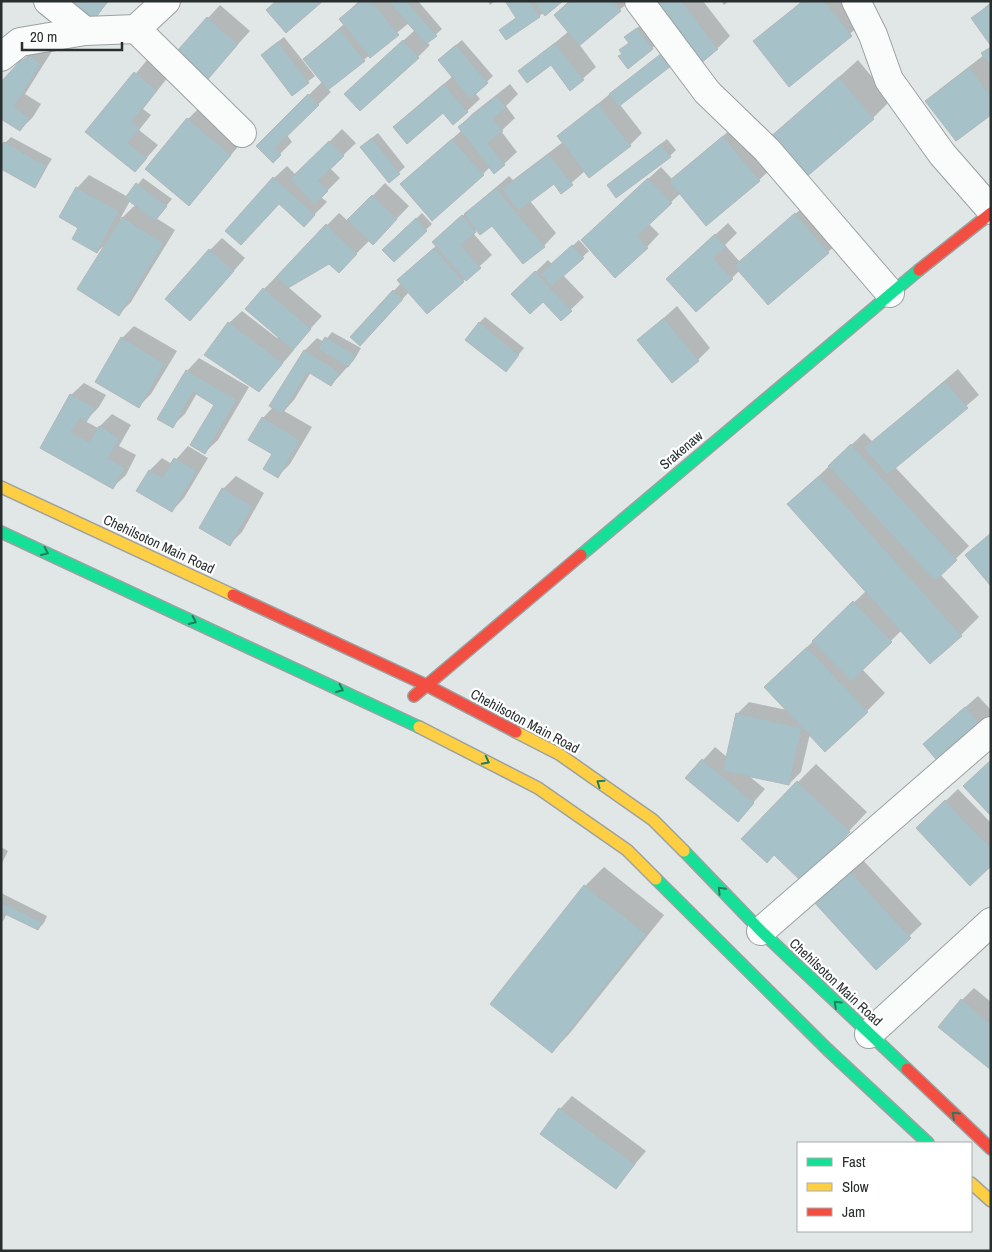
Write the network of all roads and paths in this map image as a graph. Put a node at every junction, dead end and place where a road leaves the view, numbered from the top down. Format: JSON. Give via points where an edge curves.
{"nodes":[{"id":1,"x":48,"y":1,"type":"edge"},
{"id":2,"x":166,"y":1,"type":"edge"},
{"id":3,"x":639,"y":1,"type":"edge"},
{"id":4,"x":856,"y":1,"type":"edge"},
{"id":5,"x":136,"y":29,"type":"junction"},
{"id":6,"x":85,"y":31,"type":"junction"},
{"id":7,"x":1,"y":57,"type":"edge"},
{"id":8,"x":242,"y":133,"type":"dead end"},
{"id":9,"x":991,"y":211,"type":"edge"},
{"id":10,"x":890,"y":293,"type":"junction"},
{"id":11,"x":1,"y":487,"type":"edge"},
{"id":12,"x":1,"y":532,"type":"edge"},
{"id":13,"x":426,"y":685,"type":"junction"},
{"id":14,"x":400,"y":708,"type":"junction"},
{"id":15,"x":991,"y":731,"type":"edge"},
{"id":16,"x":991,"y":922,"type":"edge"},
{"id":17,"x":761,"y":931,"type":"junction"},
{"id":18,"x":869,"y":1034,"type":"junction"},
{"id":19,"x":927,"y":1142,"type":"edge"},
{"id":20,"x":991,"y":1148,"type":"edge"},
{"id":21,"x":972,"y":1183,"type":"edge"},
{"id":22,"x":991,"y":1201,"type":"edge"}],
"edges":[{"from":1,"to":6,"type":"street"},
{"from":2,"to":5,"type":"street"},
{"from":3,"to":10,"type":"street","via":[[707,92],[767,150]]},
{"from":4,"to":9,"type":"street","via":[[873,35],[889,80],[942,154]]},
{"from":5,"to":6,"type":"street"},
{"from":5,"to":8,"type":"street"},
{"from":6,"to":7,"type":"street","via":[[20,42]]},
{"from":9,"to":10,"type":"main road","name":"Srakenaw"},
{"from":10,"to":13,"type":"main road","name":"Srakenaw"},
{"from":11,"to":13,"type":"main road","name":"Chehilsoton Main Road"},
{"from":12,"to":14,"type":"main road","one_way":true},
{"from":13,"to":14,"type":"main road","name":"Srakenaw"},
{"from":17,"to":13,"type":"main road","name":"Chehilsoton Main Road","one_way":true,"via":[[653,820],[559,754]]},
{"from":14,"to":19,"type":"main road","one_way":true,"via":[[538,788],[627,850],[814,1037]]},
{"from":15,"to":17,"type":"street"},
{"from":16,"to":18,"type":"street"},
{"from":18,"to":17,"type":"main road","name":"Chehilsoton Main Road","one_way":true},
{"from":20,"to":18,"type":"main road","name":"Chehilsoton Main Road","one_way":true},
{"from":21,"to":22,"type":"main road"}]}
